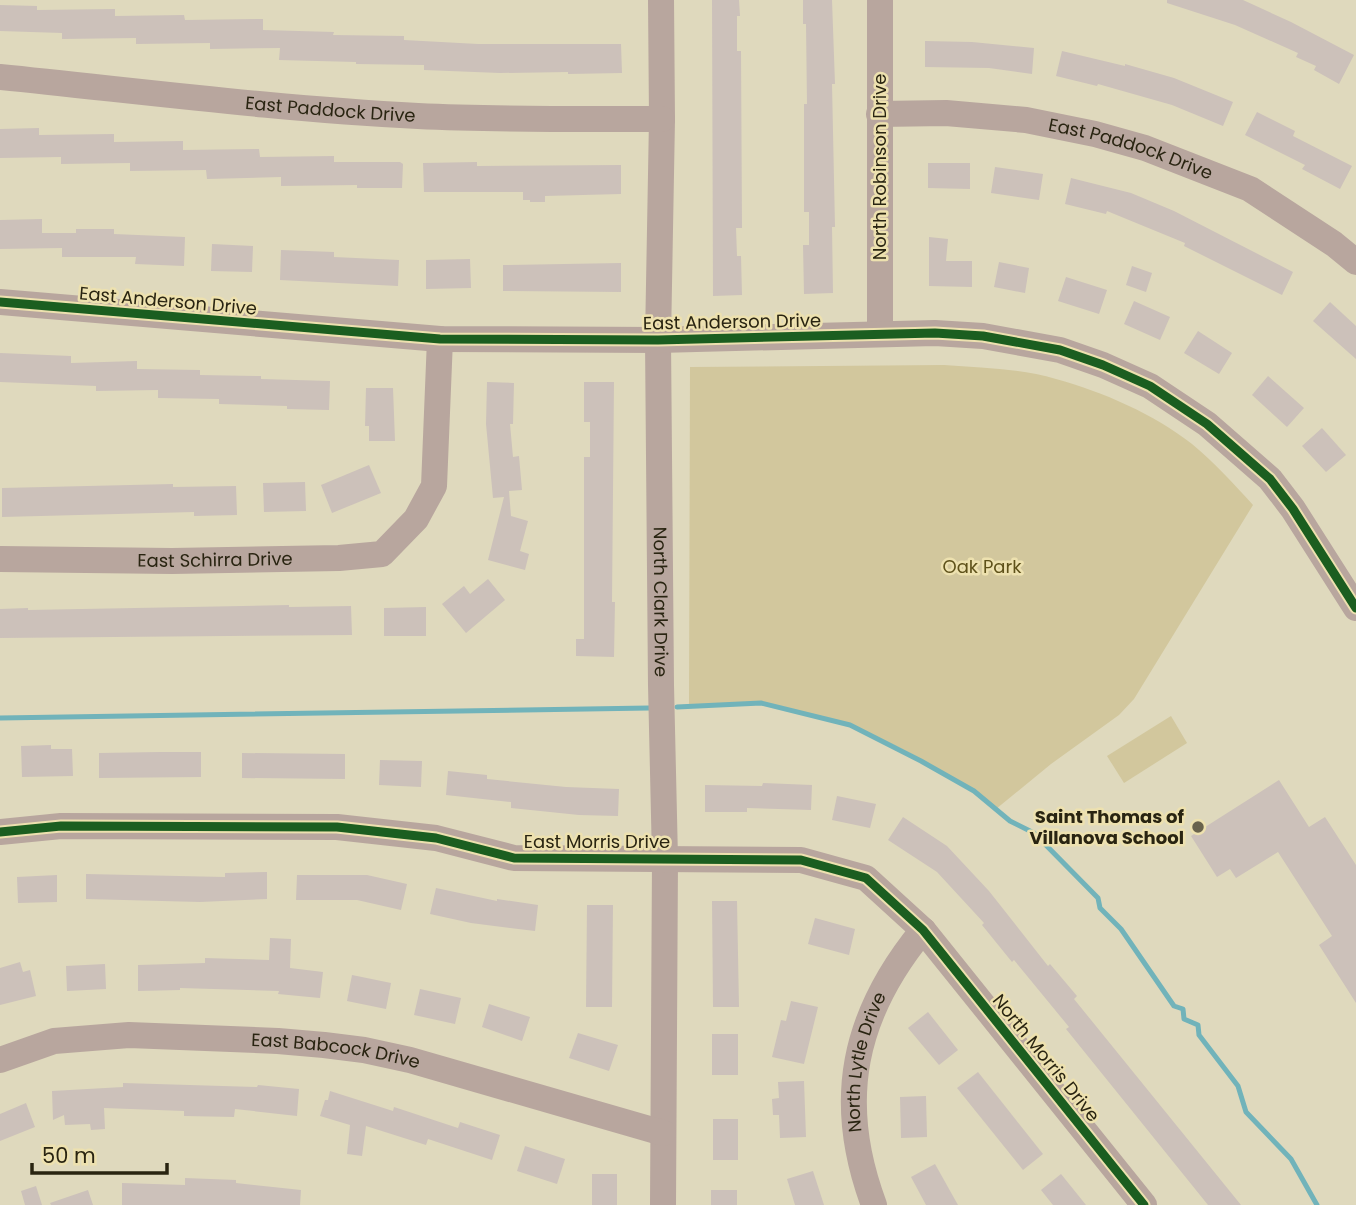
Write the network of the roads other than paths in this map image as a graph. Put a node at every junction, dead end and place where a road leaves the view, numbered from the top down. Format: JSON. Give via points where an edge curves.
{"nodes":[{"id":1,"x":661,"y":0,"type":"edge"},
{"id":2,"x":880,"y":0,"type":"edge"},
{"id":3,"x":0,"y":78,"type":"edge"},
{"id":4,"x":879,"y":114,"type":"junction"},
{"id":5,"x":662,"y":119,"type":"junction"},
{"id":6,"x":1356,"y":262,"type":"edge"},
{"id":7,"x":0,"y":302,"type":"edge"},
{"id":8,"x":880,"y":333,"type":"junction"},
{"id":9,"x":440,"y":339,"type":"junction"},
{"id":10,"x":658,"y":340,"type":"junction"},
{"id":11,"x":0,"y":559,"type":"edge"},
{"id":12,"x":1356,"y":608,"type":"edge"},
{"id":13,"x":0,"y":832,"type":"edge"},
{"id":14,"x":665,"y":859,"type":"junction"},
{"id":15,"x":923,"y":930,"type":"junction"},
{"id":16,"x":0,"y":1060,"type":"edge"},
{"id":17,"x":663,"y":1133,"type":"junction"},
{"id":18,"x":663,"y":1205,"type":"edge"},
{"id":19,"x":874,"y":1205,"type":"edge"},
{"id":20,"x":1143,"y":1205,"type":"edge"}],
"edges":[{"from":1,"to":5,"type":"street","name":"North Clark Drive"},
{"from":2,"to":4,"type":"street","name":"North Robinson Drive"},
{"from":3,"to":5,"type":"street","name":"East Paddock Drive","via":[[416,116]]},
{"from":4,"to":6,"type":"street","name":"East Paddock Drive","via":[[946,113],[1026,120],[1145,148],[1250,189]]},
{"from":4,"to":8,"type":"street","name":"North Robinson Drive"},
{"from":5,"to":10,"type":"street","name":"North Clark Drive"},
{"from":7,"to":9,"type":"street","name":"East Anderson Drive"},
{"from":8,"to":10,"type":"street","name":"East Anderson Drive"},
{"from":8,"to":12,"type":"street","name":"East Anderson Drive","via":[[1002,338],[1073,354],[1150,386],[1207,424],[1270,479]]},
{"from":9,"to":10,"type":"street","name":"East Anderson Drive"},
{"from":9,"to":11,"type":"street","name":"East Schirra Drive","via":[[434,486],[416,519],[382,554],[172,561]]},
{"from":10,"to":14,"type":"street","name":"North Clark Drive"},
{"from":13,"to":14,"type":"street","name":"East Morris Drive","via":[[61,826],[337,827],[436,838],[514,858]]},
{"from":14,"to":15,"type":"street","name":"East Morris Drive","via":[[801,860],[866,878]]},
{"from":14,"to":17,"type":"street","name":"North Clark Drive"},
{"from":15,"to":19,"type":"street","name":"North Lytle Drive","via":[[883,986],[857,1061],[856,1143]]},
{"from":15,"to":20,"type":"street","name":"North Morris Drive"},
{"from":16,"to":17,"type":"street","name":"East Babcock Drive","via":[[54,1041],[129,1035],[324,1045],[410,1060]]},
{"from":17,"to":18,"type":"street","name":"North Clark Drive"}]}
